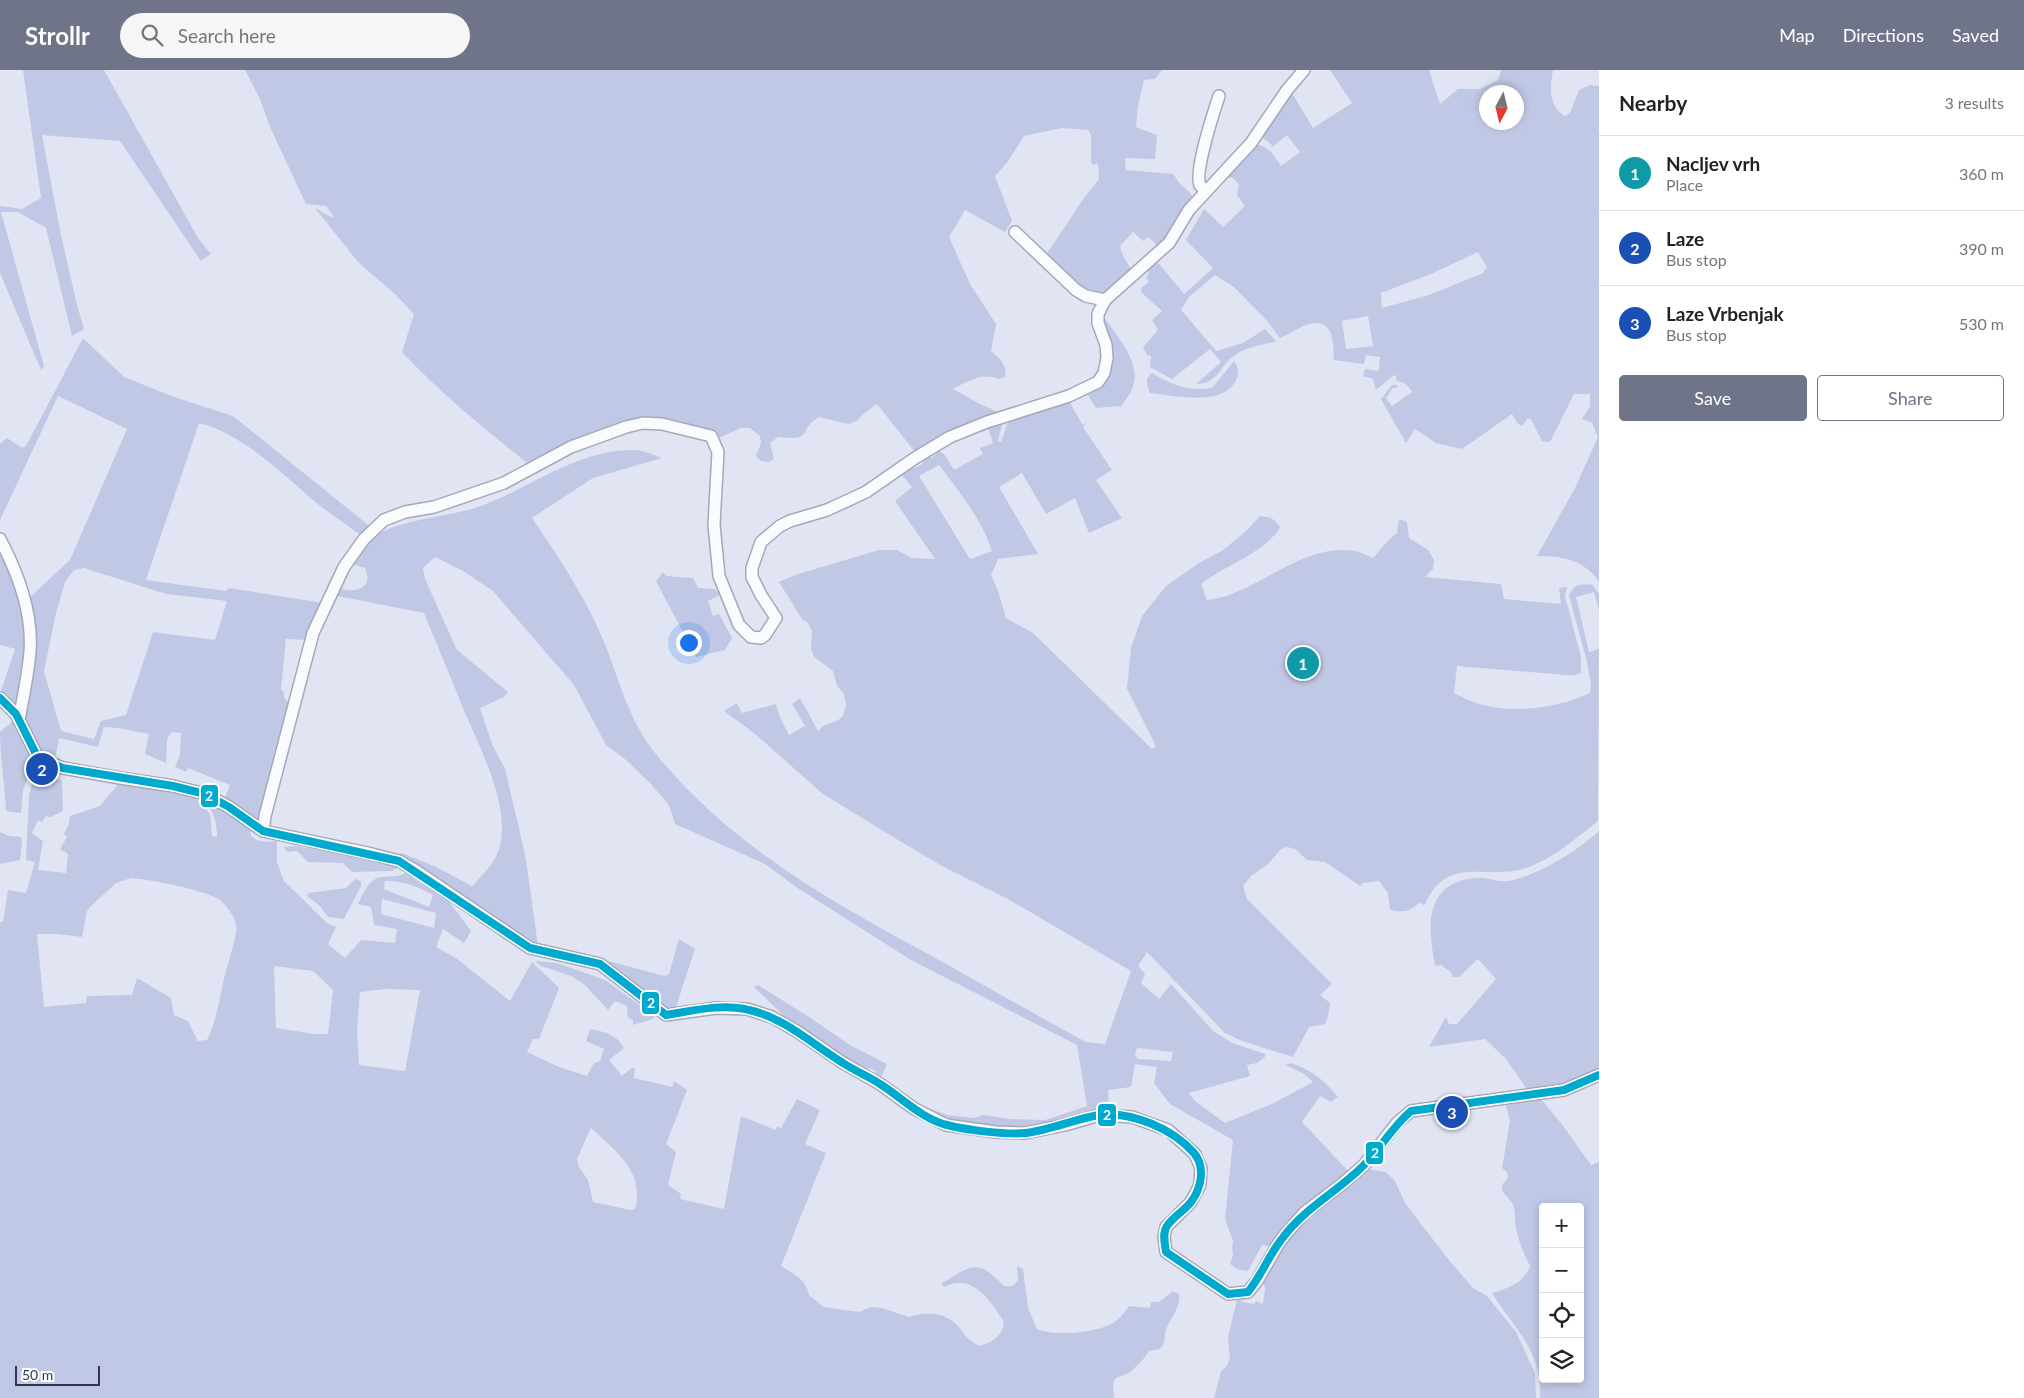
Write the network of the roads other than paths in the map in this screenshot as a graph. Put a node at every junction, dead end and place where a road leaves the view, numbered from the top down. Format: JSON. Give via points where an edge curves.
{"nodes":[{"id":1,"x":1304,"y":70,"type":"edge"},
{"id":2,"x":1218,"y":96,"type":"dead end"},
{"id":3,"x":1206,"y":191,"type":"junction"},
{"id":4,"x":1015,"y":232,"type":"dead end"},
{"id":5,"x":1105,"y":300,"type":"junction"},
{"id":6,"x":0,"y":539,"type":"edge"},
{"id":7,"x":0,"y":698,"type":"edge"},
{"id":8,"x":19,"y":720,"type":"junction"},
{"id":9,"x":263,"y":831,"type":"junction"},
{"id":10,"x":1599,"y":1075,"type":"edge"}],
"edges":[{"from":1,"to":3,"type":"street","via":[[1251,143]]},
{"from":2,"to":3,"type":"street","via":[[1199,175],[1200,185]]},
{"from":3,"to":5,"type":"street","via":[[1189,210],[1169,243]]},
{"from":4,"to":5,"type":"street","via":[[1076,290]]},
{"from":5,"to":9,"type":"street","via":[[1098,314],[1098,323],[1108,358],[1098,382],[1069,396],[950,437],[866,492],[827,510],[790,521],[761,542],[752,577],[776,618],[761,638],[751,637],[739,625],[719,576],[714,526],[718,452],[711,436],[662,424],[643,423],[626,427],[571,447],[504,483],[384,520],[364,539],[344,568],[313,633]]},
{"from":6,"to":8,"type":"street","via":[[23,594],[28,618],[30,651]]},
{"from":7,"to":8,"type":"street"},
{"from":8,"to":9,"type":"street","via":[[38,758],[63,768],[205,794]]},
{"from":9,"to":10,"type":"street","via":[[399,862],[530,948],[600,964],[666,1015],[716,1008],[747,1009],[772,1018],[913,1108],[946,1125],[1025,1133],[1100,1115],[1132,1117],[1168,1130],[1195,1154],[1201,1168],[1200,1185],[1191,1202],[1166,1227],[1166,1252],[1228,1294],[1248,1292],[1280,1242],[1304,1214],[1364,1165],[1397,1123],[1412,1111],[1564,1090]]}]}
